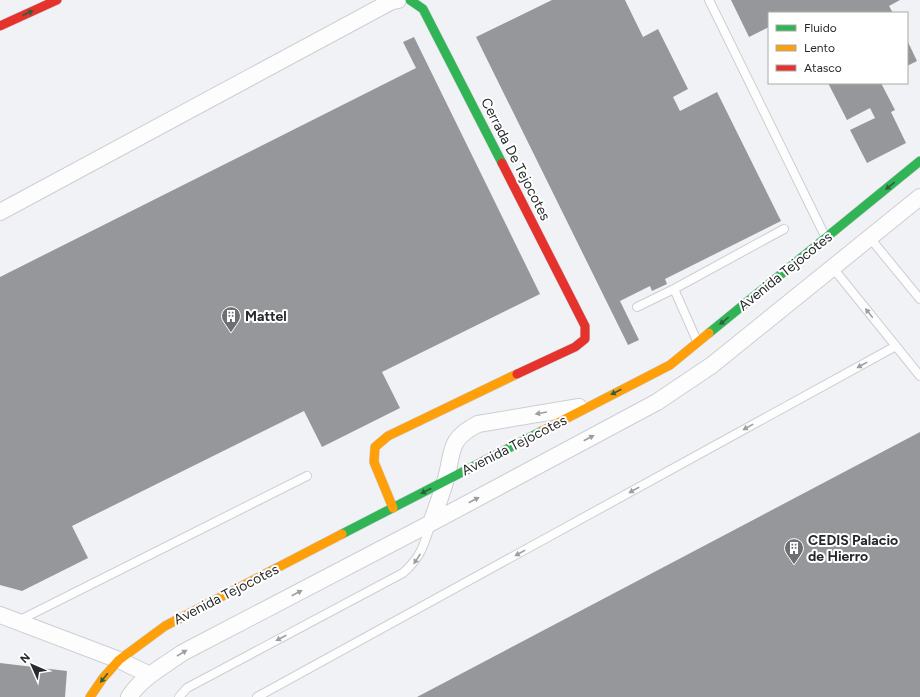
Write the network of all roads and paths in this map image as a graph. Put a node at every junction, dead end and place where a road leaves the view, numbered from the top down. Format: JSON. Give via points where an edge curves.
{"nodes":[{"id":1,"x":57,"y":0,"type":"edge"},
{"id":2,"x":398,"y":0,"type":"edge"},
{"id":3,"x":410,"y":0,"type":"edge"},
{"id":4,"x":709,"y":0,"type":"edge"},
{"id":5,"x":0,"y":26,"type":"edge"},
{"id":6,"x":920,"y":161,"type":"edge"},
{"id":7,"x":920,"y":197,"type":"edge"},
{"id":8,"x":0,"y":212,"type":"edge"},
{"id":9,"x":784,"y":229,"type":"dead end"},
{"id":10,"x":826,"y":238,"type":"junction"},
{"id":11,"x":870,"y":238,"type":"junction"},
{"id":12,"x":833,"y":268,"type":"junction"},
{"id":13,"x":674,"y":289,"type":"junction"},
{"id":14,"x":917,"y":289,"type":"edge"},
{"id":15,"x":920,"y":299,"type":"edge"},
{"id":16,"x":637,"y":307,"type":"dead end"},
{"id":17,"x":698,"y":342,"type":"junction"},
{"id":18,"x":896,"y":346,"type":"junction"},
{"id":19,"x":920,"y":376,"type":"edge"},
{"id":20,"x":593,"y":404,"type":"junction"},
{"id":21,"x":307,"y":476,"type":"dead end"},
{"id":22,"x":446,"y":480,"type":"junction"},
{"id":23,"x":393,"y":508,"type":"junction"},
{"id":24,"x":431,"y":523,"type":"junction"},
{"id":25,"x":0,"y":616,"type":"edge"},
{"id":26,"x":17,"y":622,"type":"junction"},
{"id":27,"x":119,"y":660,"type":"junction"},
{"id":28,"x":150,"y":675,"type":"junction"},
{"id":29,"x":90,"y":697,"type":"edge"},
{"id":30,"x":129,"y":697,"type":"edge"},
{"id":31,"x":179,"y":697,"type":"edge"},
{"id":32,"x":257,"y":697,"type":"edge"}],
"edges":[{"from":5,"to":1,"type":"main road","one_way":true},
{"from":2,"to":8,"type":"street"},
{"from":3,"to":23,"type":"main road","name":"Cerrada De Tejocotes","via":[[423,9],[585,326],[585,339],[575,347],[388,436],[375,447],[374,462]]},
{"from":4,"to":10,"type":"lane"},
{"from":6,"to":10,"type":"main road","name":"Avenida Tejocotes","one_way":true},
{"from":7,"to":11,"type":"street","name":"Avenida Tejocotes"},
{"from":9,"to":13,"type":"lane"},
{"from":10,"to":17,"type":"main road","name":"Avenida Tejocotes","one_way":true},
{"from":11,"to":12,"type":"street","name":"Avenida Tejocotes"},
{"from":11,"to":14,"type":"lane"},
{"from":18,"to":12,"type":"lane","one_way":true},
{"from":24,"to":12,"type":"street","name":"Avenida Tejocotes","one_way":true,"via":[[657,402],[712,365]]},
{"from":13,"to":16,"type":"lane"},
{"from":13,"to":17,"type":"lane"},
{"from":14,"to":15,"type":"lane"},
{"from":17,"to":20,"type":"main road","name":"Avenida Tejocotes","one_way":true,"via":[[670,365]]},
{"from":18,"to":19,"type":"lane"},
{"from":18,"to":32,"type":"lane","one_way":true},
{"from":20,"to":22,"type":"main road","name":"Avenida Tejocotes"},
{"from":20,"to":22,"type":"street","one_way":true,"via":[[478,424],[458,438],[450,454]]},
{"from":21,"to":26,"type":"lane"},
{"from":22,"to":23,"type":"main road","name":"Avenida Tejocotes","one_way":true},
{"from":22,"to":24,"type":"street"},
{"from":23,"to":27,"type":"main road","name":"Avenida Tejocotes","via":[[165,626]]},
{"from":28,"to":24,"type":"street","name":"Avenida Tejocotes","one_way":true,"via":[[182,653]]},
{"from":24,"to":31,"type":"lane","one_way":true,"via":[[421,552],[414,564],[404,572],[187,688]]},
{"from":25,"to":26,"type":"street"},
{"from":26,"to":27,"type":"street"},
{"from":27,"to":28,"type":"street"},
{"from":27,"to":29,"type":"main road","name":"Avenida Tejocotes","one_way":true},
{"from":28,"to":30,"type":"street","name":"Avenida Tejocotes"}]}
